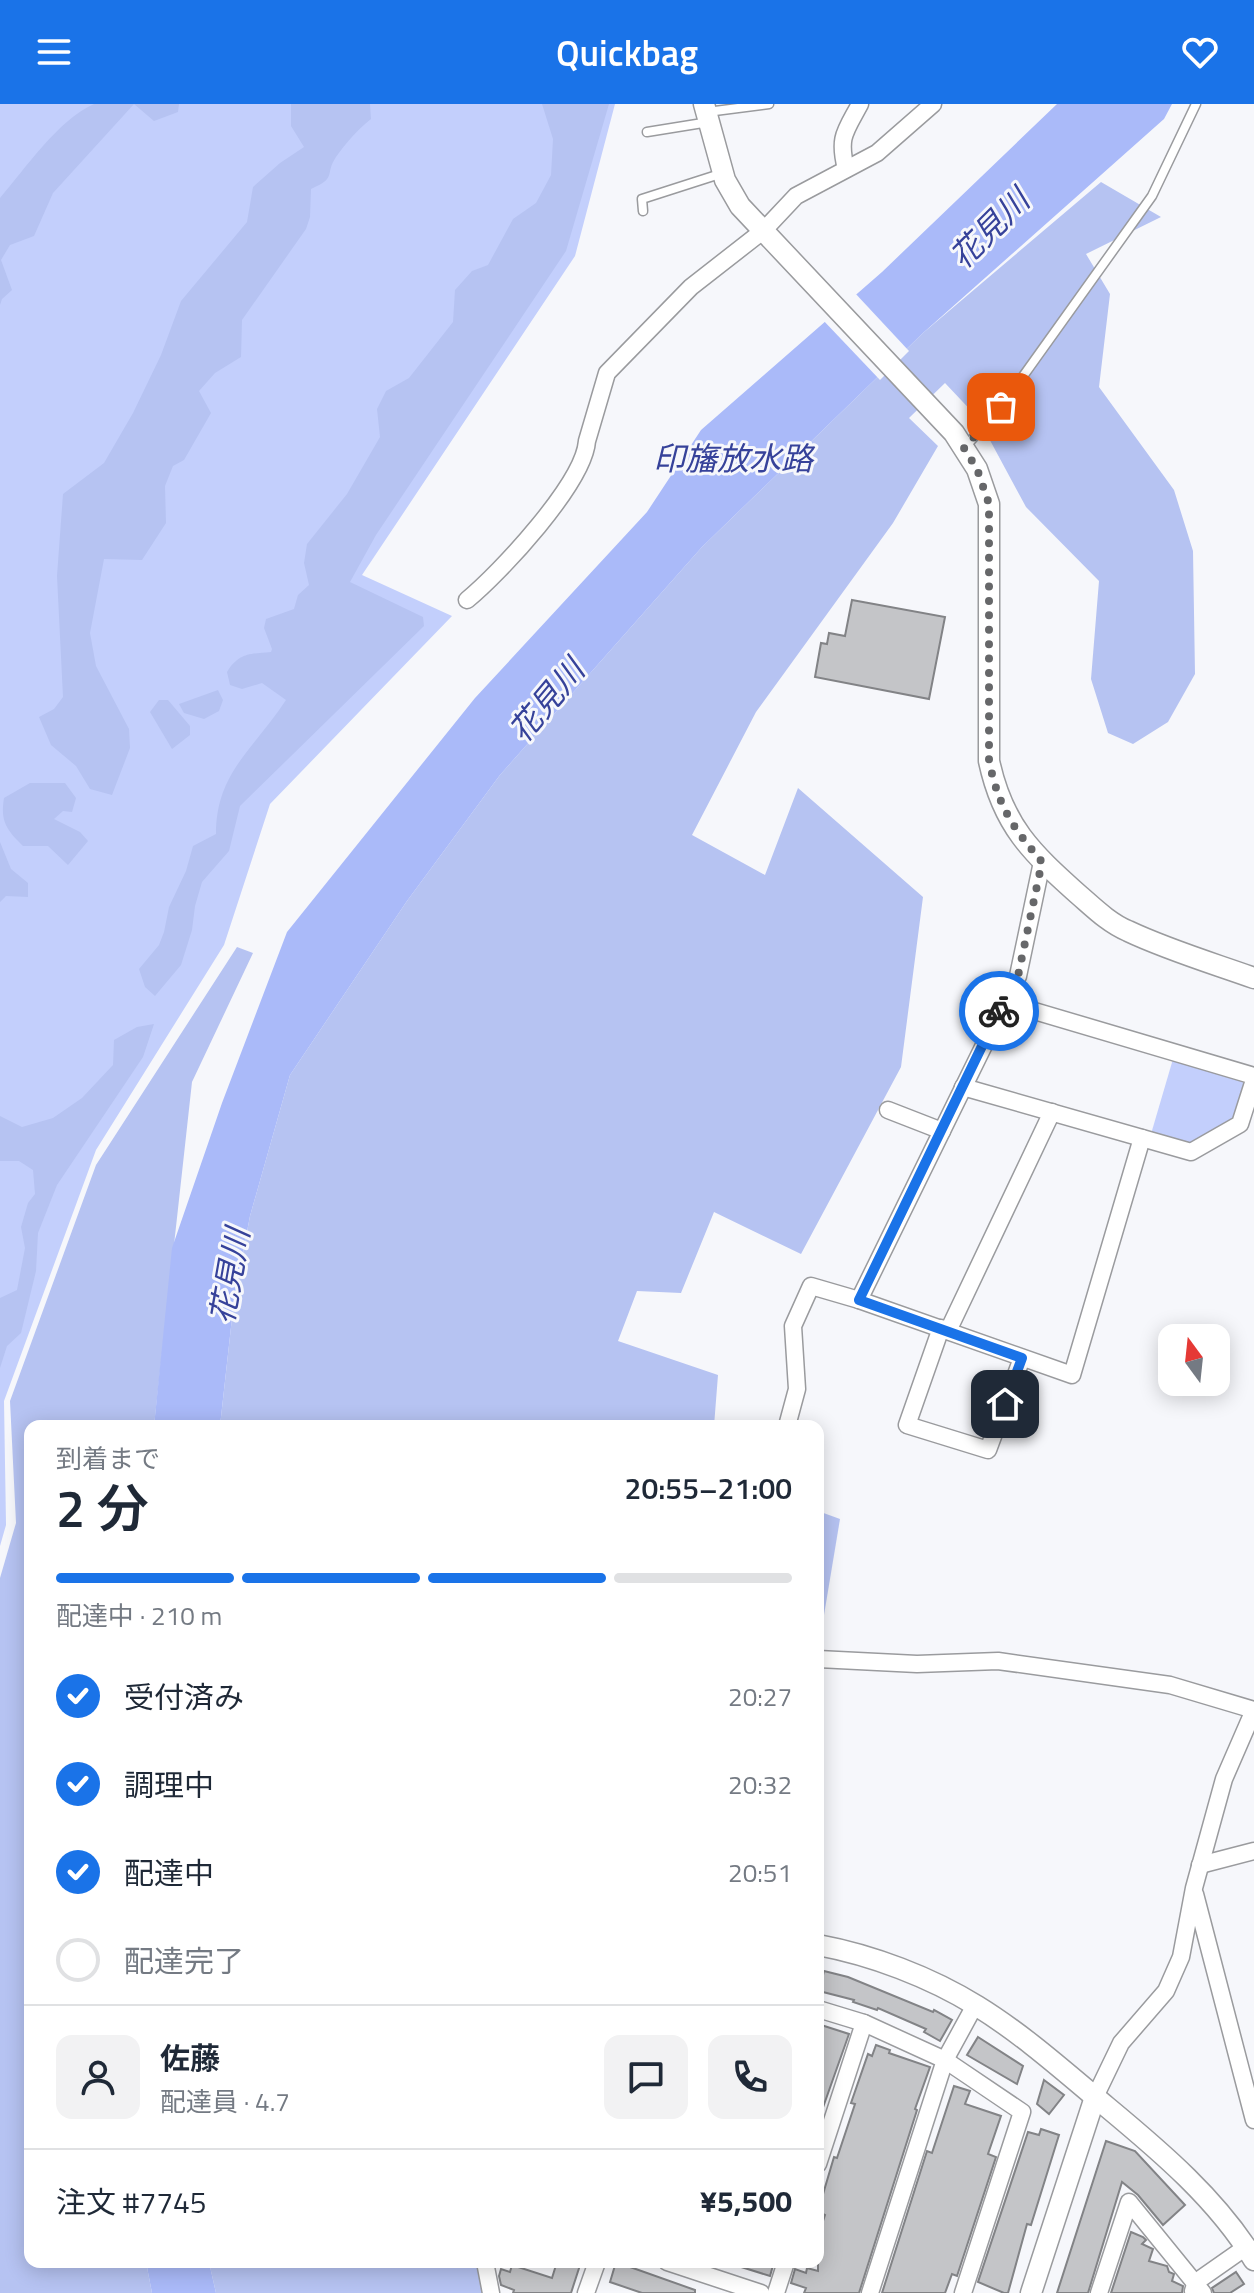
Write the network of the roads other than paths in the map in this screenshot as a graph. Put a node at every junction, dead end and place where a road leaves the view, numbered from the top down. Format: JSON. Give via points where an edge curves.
{"nodes":[{"id":1,"x":769,"y":104,"type":"edge"},
{"id":2,"x":860,"y":104,"type":"edge"},
{"id":3,"x":933,"y":104,"type":"edge"},
{"id":4,"x":1196,"y":104,"type":"edge"},
{"id":5,"x":707,"y":113,"type":"edge"},
{"id":6,"x":647,"y":132,"type":"dead end"},
{"id":7,"x":846,"y":169,"type":"junction"},
{"id":8,"x":724,"y":173,"type":"junction"},
{"id":9,"x":643,"y":211,"type":"dead end"},
{"id":10,"x":764,"y":230,"type":"junction"},
{"id":11,"x":959,"y":440,"type":"junction"},
{"id":12,"x":467,"y":600,"type":"dead end"},
{"id":13,"x":1042,"y":862,"type":"junction"},
{"id":14,"x":1254,"y":978,"type":"edge"},
{"id":15,"x":1004,"y":1002,"type":"junction"},
{"id":16,"x":1254,"y":1078,"type":"edge"},
{"id":17,"x":963,"y":1087,"type":"junction"},
{"id":18,"x":888,"y":1110,"type":"dead end"},
{"id":19,"x":1052,"y":1112,"type":"junction"},
{"id":20,"x":942,"y":1131,"type":"junction"},
{"id":21,"x":1142,"y":1138,"type":"junction"},
{"id":22,"x":859,"y":1300,"type":"junction"},
{"id":23,"x":944,"y":1330,"type":"junction"},
{"id":24,"x":1022,"y":1358,"type":"junction"},
{"id":25,"x":789,"y":1420,"type":"edge"},
{"id":26,"x":824,"y":1659,"type":"edge"},
{"id":27,"x":1254,"y":1710,"type":"edge"},
{"id":28,"x":1254,"y":1851,"type":"edge"},
{"id":29,"x":1200,"y":1865,"type":"junction"},
{"id":30,"x":1194,"y":1888,"type":"junction"},
{"id":31,"x":824,"y":1946,"type":"edge"},
{"id":32,"x":975,"y":2005,"type":"junction"},
{"id":33,"x":824,"y":2011,"type":"edge"},
{"id":34,"x":864,"y":2023,"type":"junction"},
{"id":35,"x":945,"y":2060,"type":"junction"},
{"id":36,"x":1095,"y":2097,"type":"junction"},
{"id":37,"x":1254,"y":2120,"type":"edge"},
{"id":38,"x":824,"y":2146,"type":"edge"},
{"id":39,"x":1250,"y":2254,"type":"edge"},
{"id":40,"x":486,"y":2268,"type":"edge"},
{"id":41,"x":595,"y":2268,"type":"edge"},
{"id":42,"x":697,"y":2268,"type":"edge"},
{"id":43,"x":784,"y":2268,"type":"edge"},
{"id":44,"x":1197,"y":2289,"type":"edge"},
{"id":45,"x":491,"y":2293,"type":"edge"},
{"id":46,"x":586,"y":2293,"type":"edge"},
{"id":47,"x":761,"y":2293,"type":"edge"},
{"id":48,"x":776,"y":2293,"type":"edge"},
{"id":49,"x":870,"y":2293,"type":"edge"},
{"id":50,"x":963,"y":2293,"type":"edge"},
{"id":51,"x":1031,"y":2293,"type":"edge"},
{"id":52,"x":1099,"y":2293,"type":"edge"}],
"edges":[{"from":1,"to":5,"type":"lane"},
{"from":2,"to":7,"type":"street","via":[[843,136]]},
{"from":3,"to":7,"type":"street","via":[[877,153]]},
{"from":4,"to":11,"type":"lane","via":[[1152,196],[1001,407]]},
{"from":5,"to":6,"type":"lane"},
{"from":5,"to":8,"type":"street"},
{"from":7,"to":10,"type":"street","via":[[796,196]]},
{"from":8,"to":9,"type":"lane","via":[[642,199]]},
{"from":8,"to":10,"type":"street","via":[[740,206]]},
{"from":10,"to":11,"type":"street"},
{"from":10,"to":12,"type":"street","via":[[691,287],[607,373],[586,453],[550,511],[493,578]]},
{"from":11,"to":13,"type":"street","via":[[989,504],[989,761],[996,794],[1013,828]]},
{"from":13,"to":14,"type":"street","via":[[1127,931]]},
{"from":13,"to":15,"type":"street","via":[[1018,976]]},
{"from":15,"to":16,"type":"street"},
{"from":15,"to":17,"type":"street"},
{"from":16,"to":21,"type":"street","via":[[1240,1124],[1191,1152]]},
{"from":17,"to":19,"type":"street"},
{"from":17,"to":20,"type":"street"},
{"from":18,"to":20,"type":"street"},
{"from":19,"to":21,"type":"street"},
{"from":19,"to":23,"type":"street"},
{"from":20,"to":22,"type":"street"},
{"from":21,"to":24,"type":"street","via":[[1072,1375]]},
{"from":22,"to":23,"type":"street"},
{"from":22,"to":25,"type":"street","via":[[811,1286],[793,1326],[797,1389]]},
{"from":23,"to":24,"type":"street"},
{"from":23,"to":24,"type":"street","via":[[907,1425],[988,1450]]},
{"from":26,"to":27,"type":"street","via":[[998,1661],[1170,1685]]},
{"from":27,"to":29,"type":"street","via":[[1224,1779]]},
{"from":28,"to":29,"type":"street"},
{"from":29,"to":30,"type":"street"},
{"from":30,"to":36,"type":"street","via":[[1181,1957],[1166,1991],[1121,2043]]},
{"from":30,"to":37,"type":"street"},
{"from":31,"to":32,"type":"street","via":[[907,1972]]},
{"from":32,"to":35,"type":"street"},
{"from":32,"to":36,"type":"street"},
{"from":33,"to":34,"type":"street"},
{"from":34,"to":35,"type":"street"},
{"from":34,"to":38,"type":"street"},
{"from":35,"to":49,"type":"street"},
{"from":35,"to":50,"type":"street","via":[[1022,2112]]},
{"from":36,"to":39,"type":"street","via":[[1156,2147]]},
{"from":36,"to":51,"type":"street"},
{"from":39,"to":44,"type":"street"},
{"from":40,"to":45,"type":"street"},
{"from":41,"to":46,"type":"street"},
{"from":42,"to":47,"type":"street"},
{"from":43,"to":48,"type":"street"},
{"from":44,"to":52,"type":"street","via":[[1129,2202]]}]}
